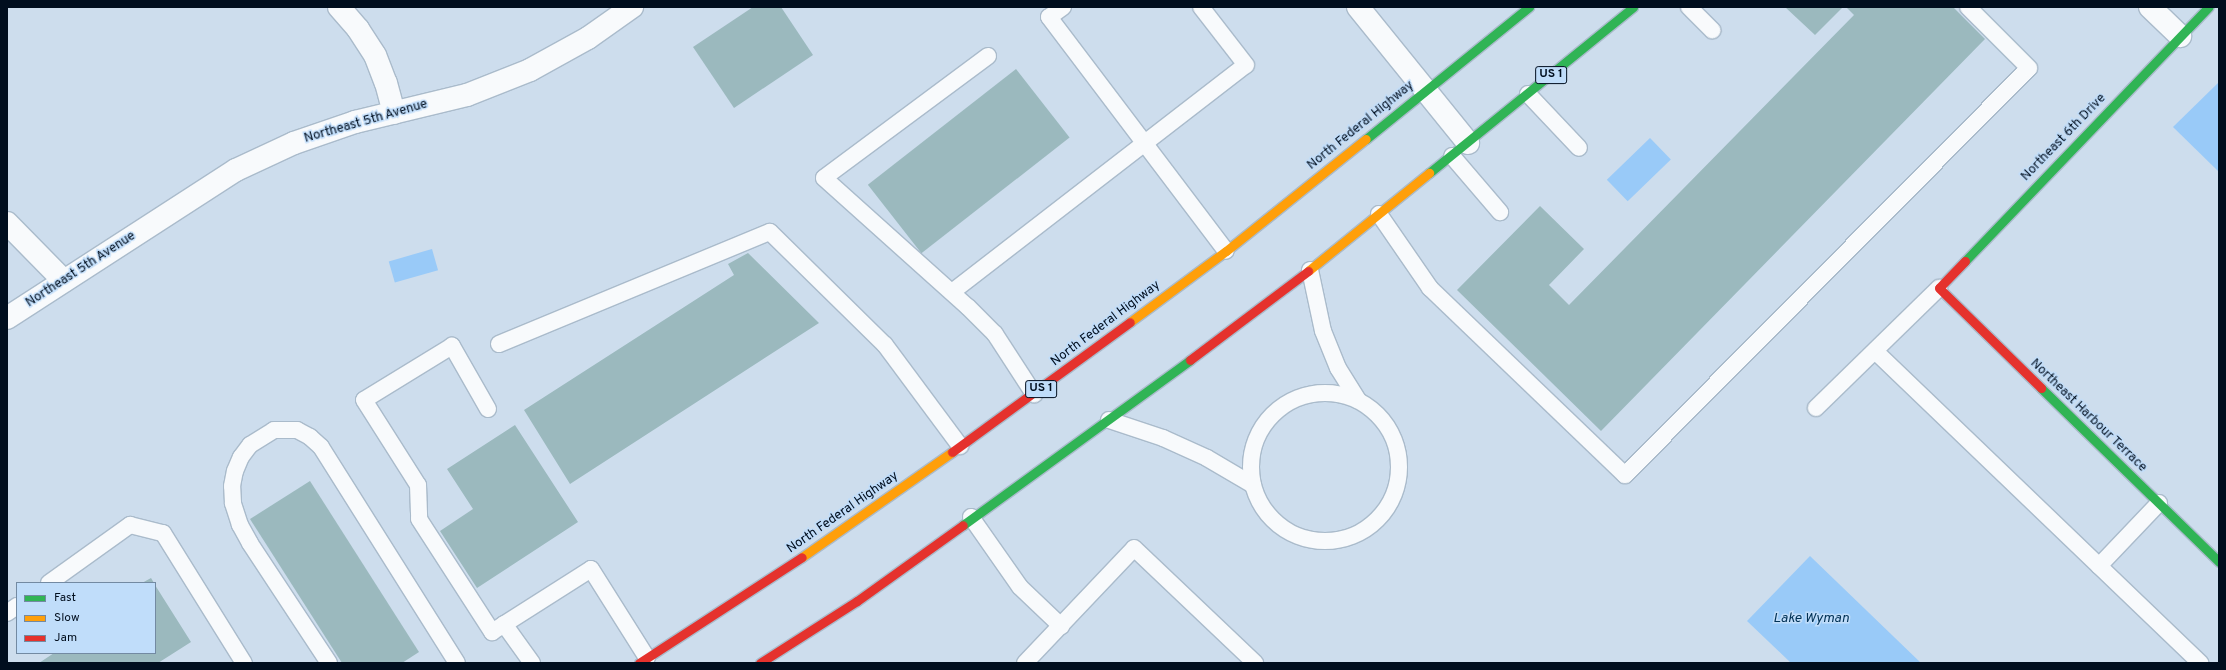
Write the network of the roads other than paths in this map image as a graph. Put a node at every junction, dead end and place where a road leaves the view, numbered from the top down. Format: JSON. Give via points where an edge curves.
{"nodes":[{"id":1,"x":339,"y":7,"type":"edge"},
{"id":2,"x":632,"y":7,"type":"edge"},
{"id":3,"x":1063,"y":7,"type":"edge"},
{"id":4,"x":1201,"y":7,"type":"edge"},
{"id":5,"x":1358,"y":7,"type":"edge"},
{"id":6,"x":1529,"y":7,"type":"edge"},
{"id":7,"x":1633,"y":7,"type":"edge"},
{"id":8,"x":1689,"y":7,"type":"edge"},
{"id":9,"x":1968,"y":7,"type":"edge"},
{"id":10,"x":2150,"y":7,"type":"edge"},
{"id":11,"x":2209,"y":7,"type":"edge"},
{"id":12,"x":1712,"y":30,"type":"dead end"},
{"id":13,"x":2180,"y":36,"type":"junction"},
{"id":14,"x":988,"y":56,"type":"dead end"},
{"id":15,"x":1427,"y":91,"type":"junction"},
{"id":16,"x":1528,"y":94,"type":"junction"},
{"id":17,"x":394,"y":113,"type":"junction"},
{"id":18,"x":1146,"y":143,"type":"junction"},
{"id":19,"x":1579,"y":148,"type":"dead end"},
{"id":20,"x":1460,"y":149,"type":"junction"},
{"id":21,"x":1500,"y":212,"type":"dead end"},
{"id":22,"x":1379,"y":214,"type":"junction"},
{"id":23,"x":7,"y":223,"type":"edge"},
{"id":24,"x":1226,"y":251,"type":"junction"},
{"id":25,"x":1310,"y":270,"type":"junction"},
{"id":26,"x":64,"y":281,"type":"junction"},
{"id":27,"x":1939,"y":288,"type":"junction"},
{"id":28,"x":952,"y":292,"type":"junction"},
{"id":29,"x":7,"y":318,"type":"edge"},
{"id":30,"x":499,"y":344,"type":"dead end"},
{"id":31,"x":1875,"y":351,"type":"junction"},
{"id":32,"x":1034,"y":394,"type":"junction"},
{"id":33,"x":1358,"y":400,"type":"junction"},
{"id":34,"x":1816,"y":408,"type":"dead end"},
{"id":35,"x":488,"y":409,"type":"dead end"},
{"id":36,"x":1109,"y":420,"type":"junction"},
{"id":37,"x":960,"y":446,"type":"junction"},
{"id":38,"x":1252,"y":485,"type":"junction"},
{"id":39,"x":2159,"y":503,"type":"junction"},
{"id":40,"x":972,"y":517,"type":"junction"},
{"id":41,"x":2219,"y":562,"type":"edge"},
{"id":42,"x":2099,"y":566,"type":"junction"},
{"id":43,"x":50,"y":582,"type":"edge"},
{"id":44,"x":16,"y":607,"type":"edge"},
{"id":45,"x":7,"y":613,"type":"edge"},
{"id":46,"x":504,"y":624,"type":"junction"},
{"id":47,"x":1060,"y":626,"type":"junction"},
{"id":48,"x":643,"y":660,"type":"edge"},
{"id":49,"x":244,"y":663,"type":"edge"},
{"id":50,"x":329,"y":663,"type":"edge"},
{"id":51,"x":457,"y":663,"type":"edge"},
{"id":52,"x":532,"y":663,"type":"edge"},
{"id":53,"x":760,"y":663,"type":"edge"},
{"id":54,"x":1025,"y":663,"type":"edge"},
{"id":55,"x":1255,"y":663,"type":"edge"},
{"id":56,"x":2200,"y":663,"type":"edge"}],
"edges":[{"from":1,"to":17,"type":"street","via":[[358,29],[374,55]]},
{"from":2,"to":17,"type":"street","name":"Northeast 5th Avenue","via":[[588,38],[530,70],[467,95]]},
{"from":3,"to":18,"type":"lane","via":[[1049,17]]},
{"from":4,"to":18,"type":"lane","via":[[1246,65]]},
{"from":5,"to":15,"type":"street"},
{"from":6,"to":15,"type":"main road","name":"North Federal Highway","number":"US 1"},
{"from":7,"to":16,"type":"main road","number":"US 1"},
{"from":8,"to":12,"type":"lane"},
{"from":9,"to":22,"type":"lane","via":[[2029,68],[1625,475],[1430,288]]},
{"from":10,"to":13,"type":"street"},
{"from":11,"to":13,"type":"main road","name":"Northeast 6th Drive"},
{"from":13,"to":27,"type":"main road","name":"Northeast 6th Drive"},
{"from":14,"to":28,"type":"lane","via":[[824,178]]},
{"from":15,"to":20,"type":"street"},
{"from":15,"to":24,"type":"main road","name":"North Federal Highway","number":"US 1"},
{"from":16,"to":19,"type":"lane"},
{"from":16,"to":20,"type":"main road","number":"US 1"},
{"from":17,"to":26,"type":"street","name":"Northeast 5th Avenue","via":[[355,122],[294,143],[236,170]]},
{"from":18,"to":24,"type":"lane"},
{"from":18,"to":28,"type":"lane"},
{"from":20,"to":21,"type":"lane"},
{"from":20,"to":22,"type":"main road","number":"US 1"},
{"from":22,"to":25,"type":"main road","number":"US 1"},
{"from":23,"to":26,"type":"street"},
{"from":24,"to":32,"type":"main road","name":"North Federal Highway","number":"US 1"},
{"from":25,"to":33,"type":"lane","via":[[1323,331],[1338,368]]},
{"from":25,"to":36,"type":"main road","number":"US 1"},
{"from":26,"to":29,"type":"street","name":"Northeast 5th Avenue"},
{"from":27,"to":31,"type":"lane"},
{"from":27,"to":39,"type":"main road","name":"Northeast Harbour Terrace"},
{"from":28,"to":32,"type":"lane","via":[[995,334]]},
{"from":30,"to":37,"type":"lane","via":[[770,232],[885,345]]},
{"from":31,"to":34,"type":"lane"},
{"from":31,"to":42,"type":"lane"},
{"from":32,"to":37,"type":"main road","name":"North Federal Highway","number":"US 1"},
{"from":33,"to":38,"type":"lane","via":[[1334,394],[1311,394],[1288,402],[1269,417],[1256,438],[1250,461]]},
{"from":33,"to":38,"type":"lane","via":[[1376,413],[1390,431],[1398,452],[1399,475],[1394,497],[1381,516],[1364,531],[1342,540],[1319,542],[1297,536],[1277,524],[1262,506]]},
{"from":35,"to":46,"type":"lane","via":[[452,346],[364,400],[418,485],[419,519],[492,632]]},
{"from":36,"to":38,"type":"lane","via":[[1163,438]]},
{"from":36,"to":40,"type":"main road","number":"US 1"},
{"from":37,"to":48,"type":"main road","name":"North Federal Highway","number":"US 1","via":[[826,542]]},
{"from":39,"to":41,"type":"main road","name":"Northeast Harbour Terrace"},
{"from":39,"to":42,"type":"lane"},
{"from":40,"to":47,"type":"lane","via":[[1020,587]]},
{"from":40,"to":53,"type":"main road","number":"US 1","via":[[857,600]]},
{"from":42,"to":56,"type":"lane"},
{"from":43,"to":49,"type":"lane","via":[[130,525],[163,533]]},
{"from":44,"to":45,"type":"lane"},
{"from":46,"to":48,"type":"lane","via":[[591,569]]},
{"from":46,"to":52,"type":"lane"},
{"from":47,"to":54,"type":"lane"},
{"from":47,"to":55,"type":"lane","via":[[1134,548]]},
{"from":50,"to":51,"type":"lane","via":[[250,543],[232,503],[232,486],[241,457],[250,445],[274,430],[297,430],[321,447]]}]}
